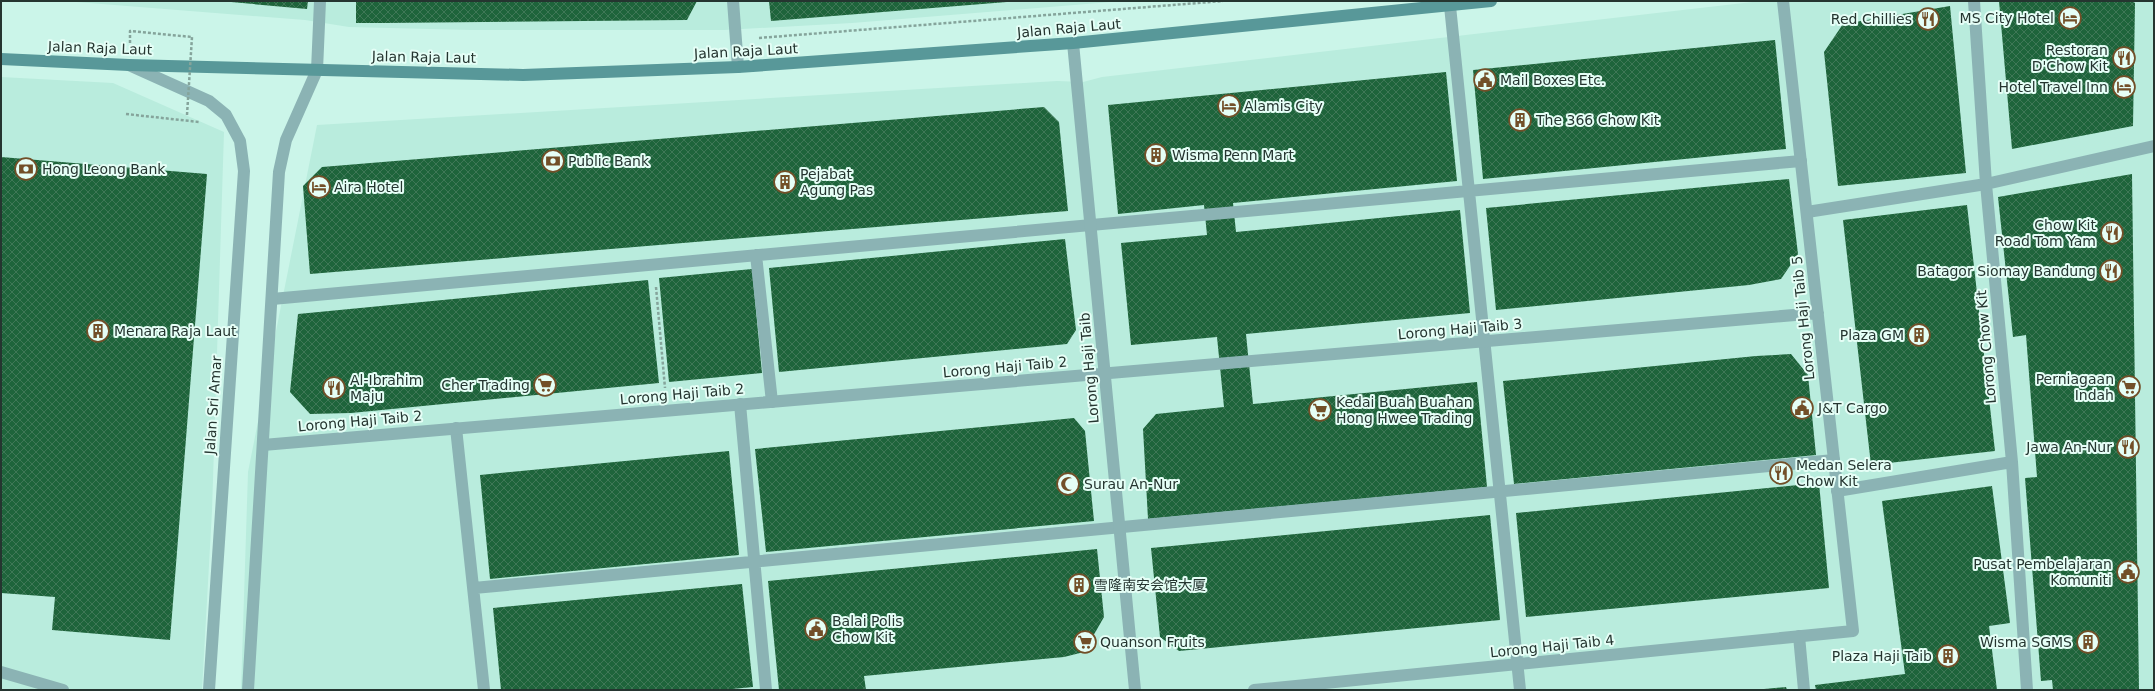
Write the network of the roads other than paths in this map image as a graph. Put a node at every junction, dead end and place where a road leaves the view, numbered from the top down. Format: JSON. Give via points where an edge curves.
{"nodes":[{"id":1,"x":320,"y":1,"type":"edge"},
{"id":2,"x":733,"y":1,"type":"edge"},
{"id":3,"x":1490,"y":1,"type":"edge"},
{"id":4,"x":1783,"y":1,"type":"edge"},
{"id":5,"x":1974,"y":1,"type":"edge"},
{"id":6,"x":1450,"y":6,"type":"junction"},
{"id":7,"x":1073,"y":43,"type":"junction"},
{"id":8,"x":1,"y":59,"type":"edge"},
{"id":9,"x":129,"y":65,"type":"junction"},
{"id":10,"x":738,"y":67,"type":"junction"},
{"id":11,"x":317,"y":70,"type":"junction"},
{"id":12,"x":2154,"y":146,"type":"edge"},
{"id":13,"x":1801,"y":161,"type":"junction"},
{"id":14,"x":1986,"y":184,"type":"junction"},
{"id":15,"x":1469,"y":192,"type":"junction"},
{"id":16,"x":1807,"y":212,"type":"junction"},
{"id":17,"x":1090,"y":225,"type":"junction"},
{"id":18,"x":756,"y":256,"type":"junction"},
{"id":19,"x":272,"y":299,"type":"junction"},
{"id":20,"x":1818,"y":313,"type":"junction"},
{"id":21,"x":1484,"y":342,"type":"junction"},
{"id":22,"x":1105,"y":373,"type":"junction"},
{"id":23,"x":772,"y":402,"type":"junction"},
{"id":24,"x":740,"y":404,"type":"junction"},
{"id":25,"x":456,"y":428,"type":"junction"},
{"id":26,"x":263,"y":445,"type":"junction"},
{"id":27,"x":1834,"y":460,"type":"junction"},
{"id":28,"x":2012,"y":462,"type":"junction"},
{"id":29,"x":1837,"y":491,"type":"junction"},
{"id":30,"x":1500,"y":492,"type":"junction"},
{"id":31,"x":1119,"y":527,"type":"junction"},
{"id":32,"x":754,"y":561,"type":"junction"},
{"id":33,"x":474,"y":588,"type":"junction"},
{"id":34,"x":1853,"y":631,"type":"joint"},
{"id":35,"x":1799,"y":636,"type":"junction"},
{"id":36,"x":1517,"y":664,"type":"junction"},
{"id":37,"x":1,"y":672,"type":"edge"},
{"id":38,"x":63,"y":690,"type":"edge"},
{"id":39,"x":209,"y":690,"type":"edge"},
{"id":40,"x":248,"y":690,"type":"edge"},
{"id":41,"x":484,"y":690,"type":"edge"},
{"id":42,"x":766,"y":690,"type":"edge"},
{"id":43,"x":1135,"y":690,"type":"edge"},
{"id":44,"x":1254,"y":690,"type":"edge"},
{"id":45,"x":1520,"y":690,"type":"edge"},
{"id":46,"x":1804,"y":690,"type":"edge"},
{"id":47,"x":2026,"y":690,"type":"edge"}],
"edges":[{"from":1,"to":11,"type":"street"},
{"from":2,"to":10,"type":"street"},
{"from":3,"to":6,"type":"main road","name":"Jalan Raja Laut"},
{"from":4,"to":13,"type":"street","name":"Lorong Haji Taib 5"},
{"from":5,"to":14,"type":"street","name":"Lorong Chow Kit"},
{"from":6,"to":7,"type":"main road","name":"Jalan Raja Laut"},
{"from":6,"to":15,"type":"street"},
{"from":7,"to":10,"type":"main road","name":"Jalan Raja Laut"},
{"from":7,"to":17,"type":"street","name":"Lorong Haji Taib"},
{"from":8,"to":9,"type":"main road","name":"Jalan Raja Laut"},
{"from":9,"to":11,"type":"main road","name":"Jalan Raja Laut"},
{"from":9,"to":39,"type":"street","name":"Jalan Sri Amar","via":[[209,101],[226,115],[240,141],[244,171]]},
{"from":10,"to":11,"type":"main road","name":"Jalan Raja Laut","via":[[523,75]]},
{"from":11,"to":19,"type":"street","via":[[286,140],[279,172]]},
{"from":12,"to":14,"type":"street"},
{"from":13,"to":15,"type":"street"},
{"from":13,"to":16,"type":"street","name":"Lorong Haji Taib 5"},
{"from":14,"to":16,"type":"street"},
{"from":14,"to":28,"type":"street","name":"Lorong Chow Kit"},
{"from":15,"to":17,"type":"street"},
{"from":15,"to":21,"type":"street"},
{"from":16,"to":20,"type":"street","name":"Lorong Haji Taib 5"},
{"from":17,"to":18,"type":"street"},
{"from":17,"to":22,"type":"street","name":"Lorong Haji Taib"},
{"from":18,"to":19,"type":"street"},
{"from":18,"to":23,"type":"street"},
{"from":19,"to":26,"type":"street"},
{"from":20,"to":21,"type":"street","name":"Lorong Haji Taib 3"},
{"from":20,"to":27,"type":"street","name":"Lorong Haji Taib 5"},
{"from":21,"to":22,"type":"street","name":"Lorong Haji Taib 3"},
{"from":21,"to":30,"type":"street"},
{"from":22,"to":23,"type":"street","name":"Lorong Haji Taib 2"},
{"from":22,"to":31,"type":"street","name":"Lorong Haji Taib"},
{"from":23,"to":24,"type":"street","name":"Lorong Haji Taib 2"},
{"from":24,"to":25,"type":"street","name":"Lorong Haji Taib 2"},
{"from":24,"to":32,"type":"street"},
{"from":25,"to":26,"type":"street","name":"Lorong Haji Taib 2"},
{"from":25,"to":33,"type":"street"},
{"from":26,"to":40,"type":"street"},
{"from":27,"to":29,"type":"street","name":"Lorong Haji Taib 5"},
{"from":27,"to":30,"type":"street"},
{"from":28,"to":29,"type":"street"},
{"from":28,"to":47,"type":"street","name":"Lorong Chow Kit"},
{"from":29,"to":34,"type":"street","name":"Lorong Haji Taib 5"},
{"from":30,"to":31,"type":"street"},
{"from":30,"to":36,"type":"street"},
{"from":31,"to":32,"type":"street"},
{"from":31,"to":43,"type":"street","name":"Lorong Haji Taib"},
{"from":32,"to":33,"type":"street"},
{"from":32,"to":42,"type":"street"},
{"from":33,"to":41,"type":"street"},
{"from":34,"to":35,"type":"street","name":"Lorong Haji Taib 4"},
{"from":35,"to":36,"type":"street","name":"Lorong Haji Taib 4"},
{"from":35,"to":46,"type":"street"},
{"from":36,"to":44,"type":"street","name":"Lorong Haji Taib 4"},
{"from":36,"to":45,"type":"street"},
{"from":37,"to":38,"type":"street"}]}
